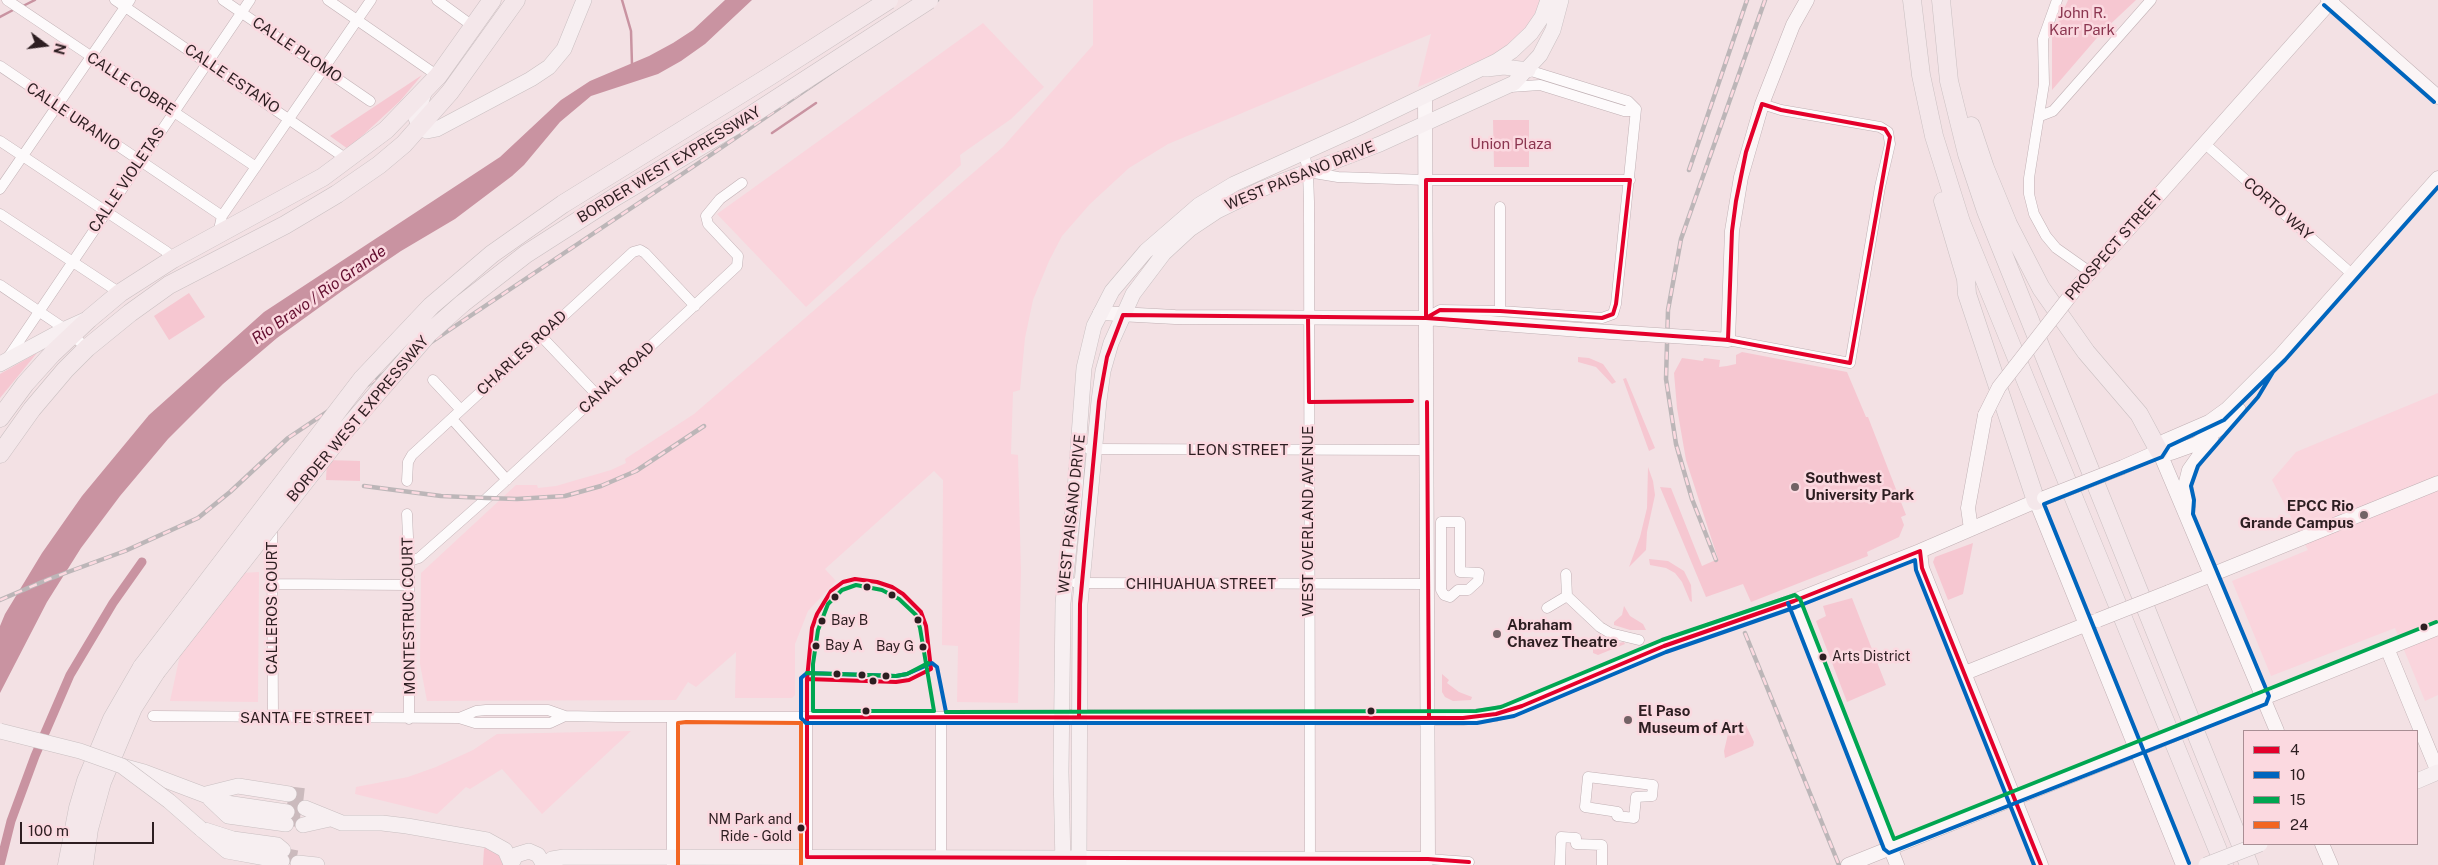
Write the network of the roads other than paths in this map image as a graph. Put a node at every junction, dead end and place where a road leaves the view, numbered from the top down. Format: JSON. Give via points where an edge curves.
{"nodes":[{"id":1,"x":114,"y":0,"type":"edge"},
{"id":2,"x":223,"y":0,"type":"edge"},
{"id":3,"x":250,"y":0,"type":"edge"},
{"id":4,"x":328,"y":0,"type":"edge"},
{"id":5,"x":371,"y":0,"type":"edge"},
{"id":6,"x":437,"y":0,"type":"edge"},
{"id":7,"x":492,"y":0,"type":"edge"},
{"id":8,"x":516,"y":0,"type":"edge"},
{"id":9,"x":584,"y":0,"type":"edge"},
{"id":10,"x":889,"y":0,"type":"edge"},
{"id":11,"x":929,"y":0,"type":"edge"},
{"id":12,"x":1548,"y":0,"type":"edge"},
{"id":13,"x":1561,"y":0,"type":"edge"},
{"id":14,"x":1807,"y":0,"type":"edge"},
{"id":15,"x":1912,"y":0,"type":"edge"},
{"id":16,"x":1941,"y":0,"type":"edge"},
{"id":17,"x":1946,"y":0,"type":"edge"},
{"id":18,"x":2057,"y":0,"type":"edge"},
{"id":19,"x":2151,"y":0,"type":"edge"},
{"id":20,"x":2330,"y":1,"type":"edge"},
{"id":21,"x":10,"y":2,"type":"edge"},
{"id":22,"x":127,"y":4,"type":"edge"},
{"id":23,"x":242,"y":13,"type":"junction"},
{"id":24,"x":357,"y":21,"type":"junction"},
{"id":25,"x":474,"y":27,"type":"junction"},
{"id":26,"x":90,"y":57,"type":"junction"},
{"id":27,"x":207,"y":62,"type":"junction"},
{"id":28,"x":0,"y":66,"type":"edge"},
{"id":29,"x":325,"y":69,"type":"junction"},
{"id":30,"x":1483,"y":69,"type":"junction"},
{"id":31,"x":1528,"y":70,"type":"junction"},
{"id":32,"x":438,"y":76,"type":"junction"},
{"id":33,"x":1504,"y":89,"type":"junction"},
{"id":34,"x":426,"y":90,"type":"junction"},
{"id":35,"x":1425,"y":96,"type":"junction"},
{"id":36,"x":2438,"y":97,"type":"edge"},
{"id":37,"x":370,"y":101,"type":"dead end"},
{"id":38,"x":1762,"y":104,"type":"junction"},
{"id":39,"x":56,"y":106,"type":"junction"},
{"id":40,"x":1636,"y":109,"type":"junction"},
{"id":41,"x":173,"y":111,"type":"junction"},
{"id":42,"x":2040,"y":116,"type":"junction"},
{"id":43,"x":290,"y":119,"type":"junction"},
{"id":44,"x":1426,"y":123,"type":"junction"},
{"id":45,"x":420,"y":128,"type":"junction"},
{"id":46,"x":1934,"y":136,"type":"junction"},
{"id":47,"x":0,"y":141,"type":"edge"},
{"id":48,"x":2204,"y":143,"type":"junction"},
{"id":49,"x":1304,"y":152,"type":"junction"},
{"id":50,"x":23,"y":156,"type":"junction"},
{"id":51,"x":348,"y":160,"type":"junction"},
{"id":52,"x":140,"y":162,"type":"junction"},
{"id":53,"x":256,"y":167,"type":"junction"},
{"id":54,"x":1308,"y":172,"type":"junction"},
{"id":55,"x":2438,"y":178,"type":"edge"},
{"id":56,"x":1426,"y":180,"type":"junction"},
{"id":57,"x":1630,"y":180,"type":"junction"},
{"id":58,"x":742,"y":184,"type":"dead end"},
{"id":59,"x":0,"y":190,"type":"edge"},
{"id":60,"x":1500,"y":207,"type":"dead end"},
{"id":61,"x":106,"y":212,"type":"junction"},
{"id":62,"x":0,"y":214,"type":"edge"},
{"id":63,"x":222,"y":216,"type":"junction"},
{"id":64,"x":218,"y":234,"type":"junction"},
{"id":65,"x":173,"y":258,"type":"junction"},
{"id":66,"x":72,"y":261,"type":"junction"},
{"id":67,"x":2090,"y":272,"type":"junction"},
{"id":68,"x":2353,"y":274,"type":"junction"},
{"id":69,"x":0,"y":285,"type":"edge"},
{"id":70,"x":120,"y":293,"type":"junction"},
{"id":71,"x":695,"y":306,"type":"junction"},
{"id":72,"x":39,"y":310,"type":"junction"},
{"id":73,"x":1500,"y":311,"type":"junction"},
{"id":74,"x":1100,"y":313,"type":"junction"},
{"id":75,"x":1122,"y":315,"type":"junction"},
{"id":76,"x":1308,"y":317,"type":"junction"},
{"id":77,"x":1426,"y":318,"type":"junction"},
{"id":78,"x":68,"y":332,"type":"junction"},
{"id":79,"x":541,"y":336,"type":"junction"},
{"id":80,"x":1728,"y":340,"type":"junction"},
{"id":81,"x":87,"y":348,"type":"junction"},
{"id":82,"x":2,"y":361,"type":"edge"},
{"id":83,"x":2268,"y":369,"type":"junction"},
{"id":84,"x":433,"y":380,"type":"dead end"},
{"id":85,"x":598,"y":396,"type":"junction"},
{"id":86,"x":461,"y":410,"type":"junction"},
{"id":87,"x":0,"y":418,"type":"edge"},
{"id":88,"x":452,"y":419,"type":"junction"},
{"id":89,"x":2222,"y":426,"type":"junction"},
{"id":90,"x":1079,"y":449,"type":"junction"},
{"id":91,"x":1095,"y":449,"type":"junction"},
{"id":92,"x":1308,"y":450,"type":"junction"},
{"id":93,"x":1428,"y":450,"type":"junction"},
{"id":94,"x":2159,"y":451,"type":"junction"},
{"id":95,"x":0,"y":454,"type":"edge"},
{"id":96,"x":507,"y":480,"type":"junction"},
{"id":97,"x":407,"y":481,"type":"dead end"},
{"id":98,"x":2438,"y":483,"type":"edge"},
{"id":99,"x":269,"y":499,"type":"dead end"},
{"id":100,"x":2040,"y":499,"type":"junction"},
{"id":101,"x":407,"y":514,"type":"dead end"},
{"id":102,"x":2187,"y":515,"type":"junction"},
{"id":103,"x":1460,"y":522,"type":"joint"},
{"id":104,"x":1971,"y":529,"type":"junction"},
{"id":105,"x":1920,"y":551,"type":"junction"},
{"id":106,"x":409,"y":561,"type":"junction"},
{"id":107,"x":1566,"y":574,"type":"dead end"},
{"id":108,"x":2212,"y":574,"type":"junction"},
{"id":109,"x":1065,"y":582,"type":"junction"},
{"id":110,"x":1082,"y":583,"type":"junction"},
{"id":111,"x":271,"y":584,"type":"junction"},
{"id":112,"x":1308,"y":584,"type":"junction"},
{"id":113,"x":1428,"y":584,"type":"junction"},
{"id":114,"x":409,"y":585,"type":"junction"},
{"id":115,"x":1567,"y":596,"type":"junction"},
{"id":116,"x":1794,"y":601,"type":"junction"},
{"id":117,"x":1547,"y":608,"type":"dead end"},
{"id":118,"x":2085,"y":625,"type":"junction"},
{"id":119,"x":2438,"y":628,"type":"edge"},
{"id":120,"x":1639,"y":640,"type":"dead end"},
{"id":121,"x":2387,"y":648,"type":"junction"},
{"id":122,"x":149,"y":670,"type":"junction"},
{"id":123,"x":1965,"y":673,"type":"junction"},
{"id":124,"x":2263,"y":698,"type":"junction"},
{"id":125,"x":154,"y":716,"type":"dead end"},
{"id":126,"x":672,"y":717,"type":"junction"},
{"id":127,"x":807,"y":717,"type":"junction"},
{"id":128,"x":941,"y":717,"type":"junction"},
{"id":129,"x":1062,"y":717,"type":"junction"},
{"id":130,"x":1308,"y":717,"type":"junction"},
{"id":131,"x":1429,"y":717,"type":"junction"},
{"id":132,"x":273,"y":718,"type":"junction"},
{"id":133,"x":1079,"y":718,"type":"junction"},
{"id":134,"x":409,"y":719,"type":"junction"},
{"id":135,"x":2277,"y":730,"type":"edge"},
{"id":136,"x":0,"y":732,"type":"edge"},
{"id":137,"x":2135,"y":750,"type":"junction"},
{"id":138,"x":122,"y":766,"type":"junction"},
{"id":139,"x":2438,"y":772,"type":"edge"},
{"id":140,"x":2418,"y":781,"type":"edge"},
{"id":141,"x":1654,"y":785,"type":"joint"},
{"id":142,"x":2014,"y":799,"type":"junction"},
{"id":143,"x":330,"y":819,"type":"junction"},
{"id":144,"x":89,"y":829,"type":"junction"},
{"id":145,"x":201,"y":829,"type":"junction"},
{"id":146,"x":2257,"y":845,"type":"edge"},
{"id":147,"x":2322,"y":845,"type":"edge"},
{"id":148,"x":1890,"y":847,"type":"junction"},
{"id":149,"x":283,"y":855,"type":"tunnel mouth"},
{"id":150,"x":941,"y":858,"type":"junction"},
{"id":151,"x":1428,"y":859,"type":"junction"},
{"id":152,"x":1310,"y":860,"type":"junction"},
{"id":153,"x":807,"y":861,"type":"edge"},
{"id":154,"x":672,"y":862,"type":"edge"},
{"id":155,"x":1063,"y":862,"type":"edge"},
{"id":156,"x":1079,"y":862,"type":"edge"},
{"id":157,"x":1343,"y":862,"type":"edge"},
{"id":158,"x":1470,"y":862,"type":"dead end"},
{"id":159,"x":511,"y":864,"type":"edge"},
{"id":160,"x":67,"y":865,"type":"edge"},
{"id":161,"x":84,"y":865,"type":"edge"},
{"id":162,"x":89,"y":865,"type":"edge"},
{"id":163,"x":544,"y":865,"type":"edge"},
{"id":164,"x":1560,"y":865,"type":"edge"},
{"id":165,"x":1602,"y":865,"type":"edge"},
{"id":166,"x":1848,"y":865,"type":"edge"},
{"id":167,"x":1897,"y":865,"type":"edge"},
{"id":168,"x":2041,"y":865,"type":"edge"},
{"id":169,"x":2183,"y":865,"type":"edge"},
{"id":170,"x":2206,"y":865,"type":"edge"},
{"id":171,"x":2224,"y":865,"type":"edge"},
{"id":172,"x":2249,"y":865,"type":"edge"},
{"id":173,"x":2331,"y":865,"type":"edge"}],
"edges":[{"from":1,"to":22,"type":"street","name":"CALLE ESTAÑO"},
{"from":2,"to":23,"type":"street","name":"CALLE PLOMO"},
{"from":3,"to":23,"type":"street","name":"CALLE VIOLETAS"},
{"from":4,"to":24,"type":"street"},
{"from":5,"to":24,"type":"street"},
{"from":6,"to":25,"type":"street"},
{"from":7,"to":25,"type":"highway"},
{"from":8,"to":45,"type":"highway","via":[[473,63]]},
{"from":9,"to":45,"type":"main road","via":[[564,49],[549,67],[437,129],[427,131]]},
{"from":10,"to":122,"type":"highway","name":"BORDER WEST EXPRESSWAY","bridge":true,"via":[[563,204],[492,254],[432,306],[362,379]]},
{"from":11,"to":122,"type":"highway","name":"BORDER WEST EXPRESSWAY","bridge":true,"via":[[740,123],[526,254],[429,333]]},
{"from":12,"to":30,"type":"main road","name":"WEST PAISANO DRIVE","via":[[1531,34],[1512,51]]},
{"from":13,"to":31,"type":"main road","name":"WEST PAISANO DRIVE","via":[[1547,42]]},
{"from":14,"to":38,"type":"street","via":[[1793,25]]},
{"from":15,"to":46,"type":"highway","via":[[1920,75]]},
{"from":16,"to":172,"type":"highway","via":[[1953,98],[1986,211]]},
{"from":17,"to":94,"type":"highway","via":[[1968,116],[1985,168],[2020,249],[2054,309],[2139,414]]},
{"from":18,"to":42,"type":"street","via":[[2043,39],[2044,84]]},
{"from":19,"to":42,"type":"street","via":[[2053,111]]},
{"from":20,"to":36,"type":"street"},
{"from":20,"to":48,"type":"street","name":"PROSPECT STREET"},
{"from":21,"to":26,"type":"street","name":"CALLE COBRE"},
{"from":22,"to":26,"type":"street"},
{"from":22,"to":27,"type":"street","name":"CALLE ESTAÑO"},
{"from":23,"to":27,"type":"street","name":"CALLE VIOLETAS"},
{"from":23,"to":29,"type":"street","name":"CALLE PLOMO"},
{"from":24,"to":29,"type":"street"},
{"from":24,"to":32,"type":"street"},
{"from":25,"to":32,"type":"highway"},
{"from":26,"to":39,"type":"street"},
{"from":26,"to":41,"type":"street","name":"CALLE COBRE"},
{"from":27,"to":41,"type":"street","name":"CALLE VIOLETAS"},
{"from":27,"to":43,"type":"street","name":"CALLE ESTAÑO"},
{"from":28,"to":39,"type":"street","name":"CALLE URANIO"},
{"from":29,"to":37,"type":"street","name":"CALLE PLOMO"},
{"from":29,"to":43,"type":"street"},
{"from":30,"to":31,"type":"main road"},
{"from":30,"to":35,"type":"main road","name":"WEST PAISANO DRIVE"},
{"from":31,"to":33,"type":"main road","name":"WEST PAISANO DRIVE"},
{"from":31,"to":40,"type":"street","via":[[1628,100]]},
{"from":32,"to":34,"type":"highway"},
{"from":33,"to":40,"type":"street","via":[[1540,85],[1624,110]]},
{"from":33,"to":44,"type":"main road","name":"WEST PAISANO DRIVE"},
{"from":34,"to":45,"type":"main road","via":[[416,118]]},
{"from":34,"to":51,"type":"highway","via":[[391,125]]},
{"from":35,"to":44,"type":"street"},
{"from":35,"to":49,"type":"main road","name":"WEST PAISANO DRIVE"},
{"from":38,"to":80,"type":"street","via":[[1746,152],[1736,201]]},
{"from":38,"to":80,"type":"street","via":[[1880,127],[1888,132],[1890,144],[1850,362]]},
{"from":39,"to":50,"type":"street"},
{"from":39,"to":52,"type":"street","name":"CALLE URANIO"},
{"from":40,"to":57,"type":"street"},
{"from":41,"to":52,"type":"street","name":"CALLE VIOLETAS"},
{"from":41,"to":53,"type":"street","name":"CALLE COBRE"},
{"from":42,"to":67,"type":"street","via":[[2029,178],[2034,214],[2042,231],[2056,248]]},
{"from":43,"to":51,"type":"street","name":"CALLE ESTAÑO"},
{"from":43,"to":53,"type":"street"},
{"from":44,"to":54,"type":"main road","name":"WEST PAISANO DRIVE"},
{"from":44,"to":56,"type":"street"},
{"from":45,"to":81,"type":"highway","via":[[356,182],[169,285]]},
{"from":46,"to":100,"type":"highway","via":[[1934,164],[1966,279],[1967,294]]},
{"from":46,"to":171,"type":"highway","via":[[1961,222]]},
{"from":47,"to":50,"type":"street"},
{"from":48,"to":67,"type":"street","name":"PROSPECT STREET"},
{"from":48,"to":68,"type":"street","name":"CORTO WAY"},
{"from":49,"to":54,"type":"street","name":"WEST OVERLAND AVENUE"},
{"from":49,"to":74,"type":"main road","name":"WEST PAISANO DRIVE","via":[[1199,204],[1133,263]]},
{"from":50,"to":59,"type":"street"},
{"from":50,"to":61,"type":"street"},
{"from":51,"to":64,"type":"highway"},
{"from":52,"to":61,"type":"street","name":"CALLE VIOLETAS"},
{"from":52,"to":63,"type":"street","name":"CALLE URANIO"},
{"from":53,"to":63,"type":"street"},
{"from":54,"to":56,"type":"street","via":[[1338,177]]},
{"from":54,"to":75,"type":"main road","name":"WEST PAISANO DRIVE","via":[[1232,202],[1190,229],[1152,266]]},
{"from":54,"to":76,"type":"street","name":"WEST OVERLAND AVENUE"},
{"from":55,"to":68,"type":"street"},
{"from":56,"to":57,"type":"street"},
{"from":56,"to":77,"type":"street"},
{"from":57,"to":73,"type":"street","via":[[1613,314],[1602,318]]},
{"from":58,"to":71,"type":"street","name":"CANAL ROAD","via":[[720,199],[706,216],[708,224],[738,256],[738,264]]},
{"from":60,"to":73,"type":"street"},
{"from":61,"to":65,"type":"street"},
{"from":61,"to":66,"type":"street","name":"CALLE VIOLETAS"},
{"from":62,"to":66,"type":"street"},
{"from":63,"to":64,"type":"street"},
{"from":64,"to":65,"type":"highway"},
{"from":65,"to":70,"type":"highway"},
{"from":66,"to":70,"type":"street"},
{"from":66,"to":72,"type":"street","name":"CALLE VIOLETAS"},
{"from":67,"to":104,"type":"street","name":"PROSPECT STREET","bridge":true,"via":[[1999,387],[1985,415],[1968,508]]},
{"from":68,"to":83,"type":"street"},
{"from":69,"to":72,"type":"street"},
{"from":70,"to":78,"type":"highway"},
{"from":71,"to":79,"type":"street","name":"CHARLES ROAD","via":[[640,250],[633,252]]},
{"from":71,"to":85,"type":"street","name":"CANAL ROAD"},
{"from":72,"to":78,"type":"street"},
{"from":72,"to":82,"type":"street","name":"CALLE VIOLETAS"},
{"from":73,"to":77,"type":"street","via":[[1440,310]]},
{"from":74,"to":75,"type":"street"},
{"from":74,"to":90,"type":"main road","name":"WEST PAISANO DRIVE","via":[[1089,340],[1084,368]]},
{"from":75,"to":76,"type":"street"},
{"from":75,"to":91,"type":"main road","name":"WEST PAISANO DRIVE","via":[[1103,371]]},
{"from":76,"to":77,"type":"street"},
{"from":76,"to":92,"type":"street","name":"WEST OVERLAND AVENUE"},
{"from":77,"to":80,"type":"street","bridge":true},
{"from":77,"to":93,"type":"street"},
{"from":78,"to":81,"type":"street"},
{"from":78,"to":82,"type":"main road","name":"CALLE VIOLETAS"},
{"from":78,"to":87,"type":"highway"},
{"from":79,"to":85,"type":"street"},
{"from":79,"to":86,"type":"street","name":"CHARLES ROAD"},
{"from":81,"to":95,"type":"highway","via":[[32,409]]},
{"from":83,"to":89,"type":"street","via":[[2252,393]]},
{"from":83,"to":94,"type":"street","via":[[2220,415],[2165,441]]},
{"from":84,"to":86,"type":"street"},
{"from":85,"to":96,"type":"street","name":"CANAL ROAD"},
{"from":86,"to":88,"type":"street","name":"CHARLES ROAD"},
{"from":88,"to":96,"type":"street"},
{"from":88,"to":97,"type":"street","name":"CHARLES ROAD","via":[[412,455],[408,462]]},
{"from":89,"to":94,"type":"street","via":[[2196,444],[2171,453]]},
{"from":89,"to":102,"type":"street","via":[[2189,470],[2185,486]]},
{"from":90,"to":91,"type":"street","name":"LEON STREET"},
{"from":90,"to":109,"type":"main road","name":"WEST PAISANO DRIVE"},
{"from":91,"to":92,"type":"street","name":"LEON STREET"},
{"from":91,"to":110,"type":"main road","name":"WEST PAISANO DRIVE"},
{"from":92,"to":93,"type":"street","name":"LEON STREET"},
{"from":92,"to":112,"type":"street","name":"WEST OVERLAND AVENUE"},
{"from":93,"to":113,"type":"street"},
{"from":94,"to":100,"type":"street","name":"SANTA FE STREET","bridge":true},
{"from":94,"to":102,"type":"street"},
{"from":96,"to":106,"type":"street","name":"CANAL ROAD","via":[[419,558]]},
{"from":98,"to":108,"type":"street"},
{"from":99,"to":111,"type":"street","name":"CALLEROS COURT","via":[[272,511]]},
{"from":100,"to":104,"type":"street","name":"SANTA FE STREET"},
{"from":100,"to":118,"type":"street"},
{"from":101,"to":106,"type":"street","name":"MONTESTRUC COURT"},
{"from":102,"to":108,"type":"street"},
{"from":103,"to":103,"type":"street","via":[[1441,522],[1441,590],[1448,597],[1458,590],[1468,590],[1478,582],[1479,573],[1460,572]]},
{"from":104,"to":105,"type":"street","name":"SANTA FE STREET"},
{"from":105,"to":116,"type":"street","name":"SANTA FE STREET"},
{"from":105,"to":123,"type":"street","via":[[1922,568]]},
{"from":106,"to":114,"type":"street","name":"MONTESTRUC COURT"},
{"from":107,"to":115,"type":"street"},
{"from":108,"to":118,"type":"street","bridge":true},
{"from":108,"to":124,"type":"street"},
{"from":109,"to":110,"type":"street","name":"CHIHUAHUA STREET"},
{"from":109,"to":129,"type":"main road","name":"WEST PAISANO DRIVE"},
{"from":110,"to":112,"type":"street","name":"CHIHUAHUA STREET"},
{"from":110,"to":133,"type":"main road","name":"WEST PAISANO DRIVE"},
{"from":111,"to":114,"type":"street"},
{"from":111,"to":132,"type":"street","name":"CALLEROS COURT"},
{"from":112,"to":113,"type":"street","name":"CHIHUAHUA STREET"},
{"from":112,"to":130,"type":"street","name":"WEST OVERLAND AVENUE"},
{"from":113,"to":131,"type":"street"},
{"from":114,"to":134,"type":"street","name":"MONTESTRUC COURT"},
{"from":115,"to":117,"type":"street"},
{"from":115,"to":120,"type":"street","via":[[1604,630]]},
{"from":116,"to":131,"type":"street","name":"SANTA FE STREET","bridge":true,"via":[[1664,646],[1503,713],[1476,717]]},
{"from":116,"to":148,"type":"street"},
{"from":118,"to":123,"type":"street"},
{"from":118,"to":137,"type":"street"},
{"from":119,"to":121,"type":"street"},
{"from":121,"to":124,"type":"street"},
{"from":121,"to":139,"type":"street"},
{"from":122,"to":144,"type":"highway","name":"BORDER WEST EXPRESSWAY","via":[[102,782]]},
{"from":122,"to":160,"type":"highway","name":"BORDER WEST EXPRESSWAY","via":[[112,719],[86,781]]},
{"from":123,"to":142,"type":"street"},
{"from":124,"to":135,"type":"street"},
{"from":124,"to":137,"type":"street","bridge":true},
{"from":125,"to":132,"type":"street","name":"SANTA FE STREET"},
{"from":126,"to":127,"type":"street","name":"SANTA FE STREET"},
{"from":126,"to":134,"type":"street","name":"SANTA FE STREET","via":[[565,716],[548,710],[486,710],[459,718]]},
{"from":126,"to":154,"type":"street"},
{"from":127,"to":128,"type":"street","name":"SANTA FE STREET"},
{"from":127,"to":153,"type":"street"},
{"from":128,"to":129,"type":"street","name":"SANTA FE STREET"},
{"from":128,"to":150,"type":"street"},
{"from":129,"to":133,"type":"street","name":"SANTA FE STREET"},
{"from":129,"to":155,"type":"main road","name":"WEST PAISANO DRIVE"},
{"from":130,"to":131,"type":"street","name":"SANTA FE STREET"},
{"from":130,"to":133,"type":"street","name":"SANTA FE STREET"},
{"from":130,"to":152,"type":"street","name":"WEST OVERLAND AVENUE"},
{"from":131,"to":151,"type":"street"},
{"from":132,"to":134,"type":"street","name":"SANTA FE STREET"},
{"from":133,"to":156,"type":"main road","name":"WEST PAISANO DRIVE"},
{"from":136,"to":138,"type":"main road","bridge":true,"via":[[80,751]]},
{"from":137,"to":142,"type":"street"},
{"from":137,"to":169,"type":"street"},
{"from":138,"to":145,"type":"main road","bridge":true},
{"from":138,"to":145,"type":"main road","via":[[226,803],[287,812],[280,832],[229,826]]},
{"from":139,"to":140,"type":"main road"},
{"from":141,"to":141,"type":"street","via":[[1652,796],[1636,797],[1634,818],[1617,816],[1618,812],[1585,808],[1588,777]]},
{"from":142,"to":148,"type":"street"},
{"from":142,"to":168,"type":"street"},
{"from":143,"to":143,"type":"main road","via":[[304,811]]},
{"from":143,"to":159,"type":"main road","via":[[346,823],[407,826],[475,837],[500,846]]},
{"from":144,"to":161,"type":"highway","name":"BORDER WEST EXPRESSWAY"},
{"from":144,"to":162,"type":"highway"},
{"from":145,"to":149,"type":"main road","via":[[227,851]]},
{"from":146,"to":170,"type":"main road","bridge":true},
{"from":147,"to":173,"type":"street"},
{"from":148,"to":166,"type":"street"},
{"from":148,"to":167,"type":"street"},
{"from":150,"to":153,"type":"main road"},
{"from":150,"to":155,"type":"main road"},
{"from":151,"to":157,"type":"street"},
{"from":151,"to":158,"type":"street"},
{"from":152,"to":156,"type":"street"},
{"from":152,"to":157,"type":"street"},
{"from":153,"to":154,"type":"main road"},
{"from":154,"to":163,"type":"main road","via":[[558,857]]},
{"from":155,"to":156,"type":"main road"},
{"from":159,"to":163,"type":"main road","via":[[519,853],[529,851],[538,855]]},
{"from":164,"to":165,"type":"street","via":[[1561,837],[1576,838],[1576,844],[1602,845]]}]}
